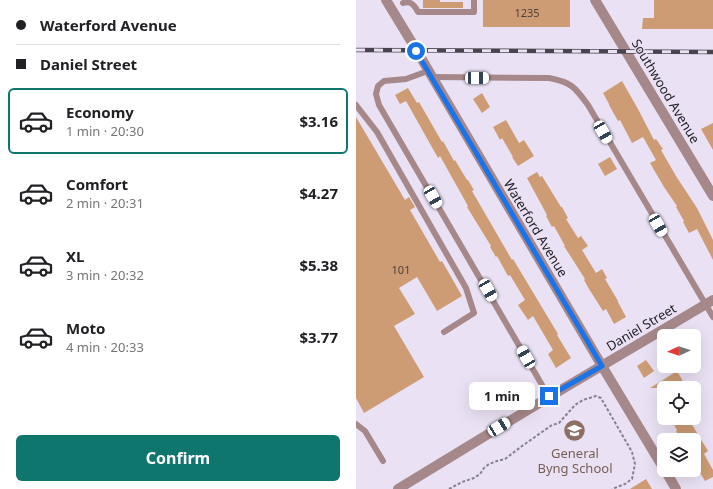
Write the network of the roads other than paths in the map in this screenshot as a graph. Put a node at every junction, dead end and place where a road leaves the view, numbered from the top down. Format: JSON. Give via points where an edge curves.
{"nodes":[{"id":1,"x":386,"y":0,"type":"edge"},
{"id":2,"x":474,"y":0,"type":"edge"},
{"id":3,"x":596,"y":0,"type":"edge"},
{"id":4,"x":403,"y":3,"type":"dead end"},
{"id":5,"x":430,"y":74,"type":"junction"},
{"id":6,"x":356,"y":104,"type":"edge"},
{"id":7,"x":713,"y":196,"type":"edge"},
{"id":8,"x":709,"y":302,"type":"edge"},
{"id":9,"x":713,"y":317,"type":"edge"},
{"id":10,"x":444,"y":332,"type":"dead end"},
{"id":11,"x":602,"y":366,"type":"junction"},
{"id":12,"x":549,"y":396,"type":"junction"},
{"id":13,"x":356,"y":424,"type":"edge"},
{"id":14,"x":657,"y":457,"type":"edge"},
{"id":15,"x":383,"y":461,"type":"dead end"},
{"id":16,"x":669,"y":477,"type":"edge"},
{"id":17,"x":398,"y":489,"type":"edge"},
{"id":18,"x":676,"y":489,"type":"edge"}],
"edges":[{"from":1,"to":5,"type":"street","name":"Waterford Avenue"},
{"from":2,"to":4,"type":"lane","via":[[474,12],[418,12],[412,3]]},
{"from":3,"to":7,"type":"street","name":"Southwood Avenue"},
{"from":5,"to":8,"type":"lane","via":[[549,78],[570,85],[588,105]]},
{"from":5,"to":11,"type":"street","name":"Waterford Avenue"},
{"from":5,"to":12,"type":"lane","via":[[384,81],[378,86],[376,94],[379,104]]},
{"from":6,"to":10,"type":"lane","via":[[378,132],[466,288],[474,313]]},
{"from":8,"to":9,"type":"lane"},
{"from":8,"to":11,"type":"street","name":"Daniel Street"},
{"from":11,"to":12,"type":"street","name":"Daniel Street"},
{"from":11,"to":14,"type":"street","name":"Waterford Avenue"},
{"from":12,"to":17,"type":"street","name":"Daniel Street"},
{"from":13,"to":15,"type":"lane","via":[[365,431]]},
{"from":16,"to":18,"type":"street","name":"Waterford Avenue"}]}
